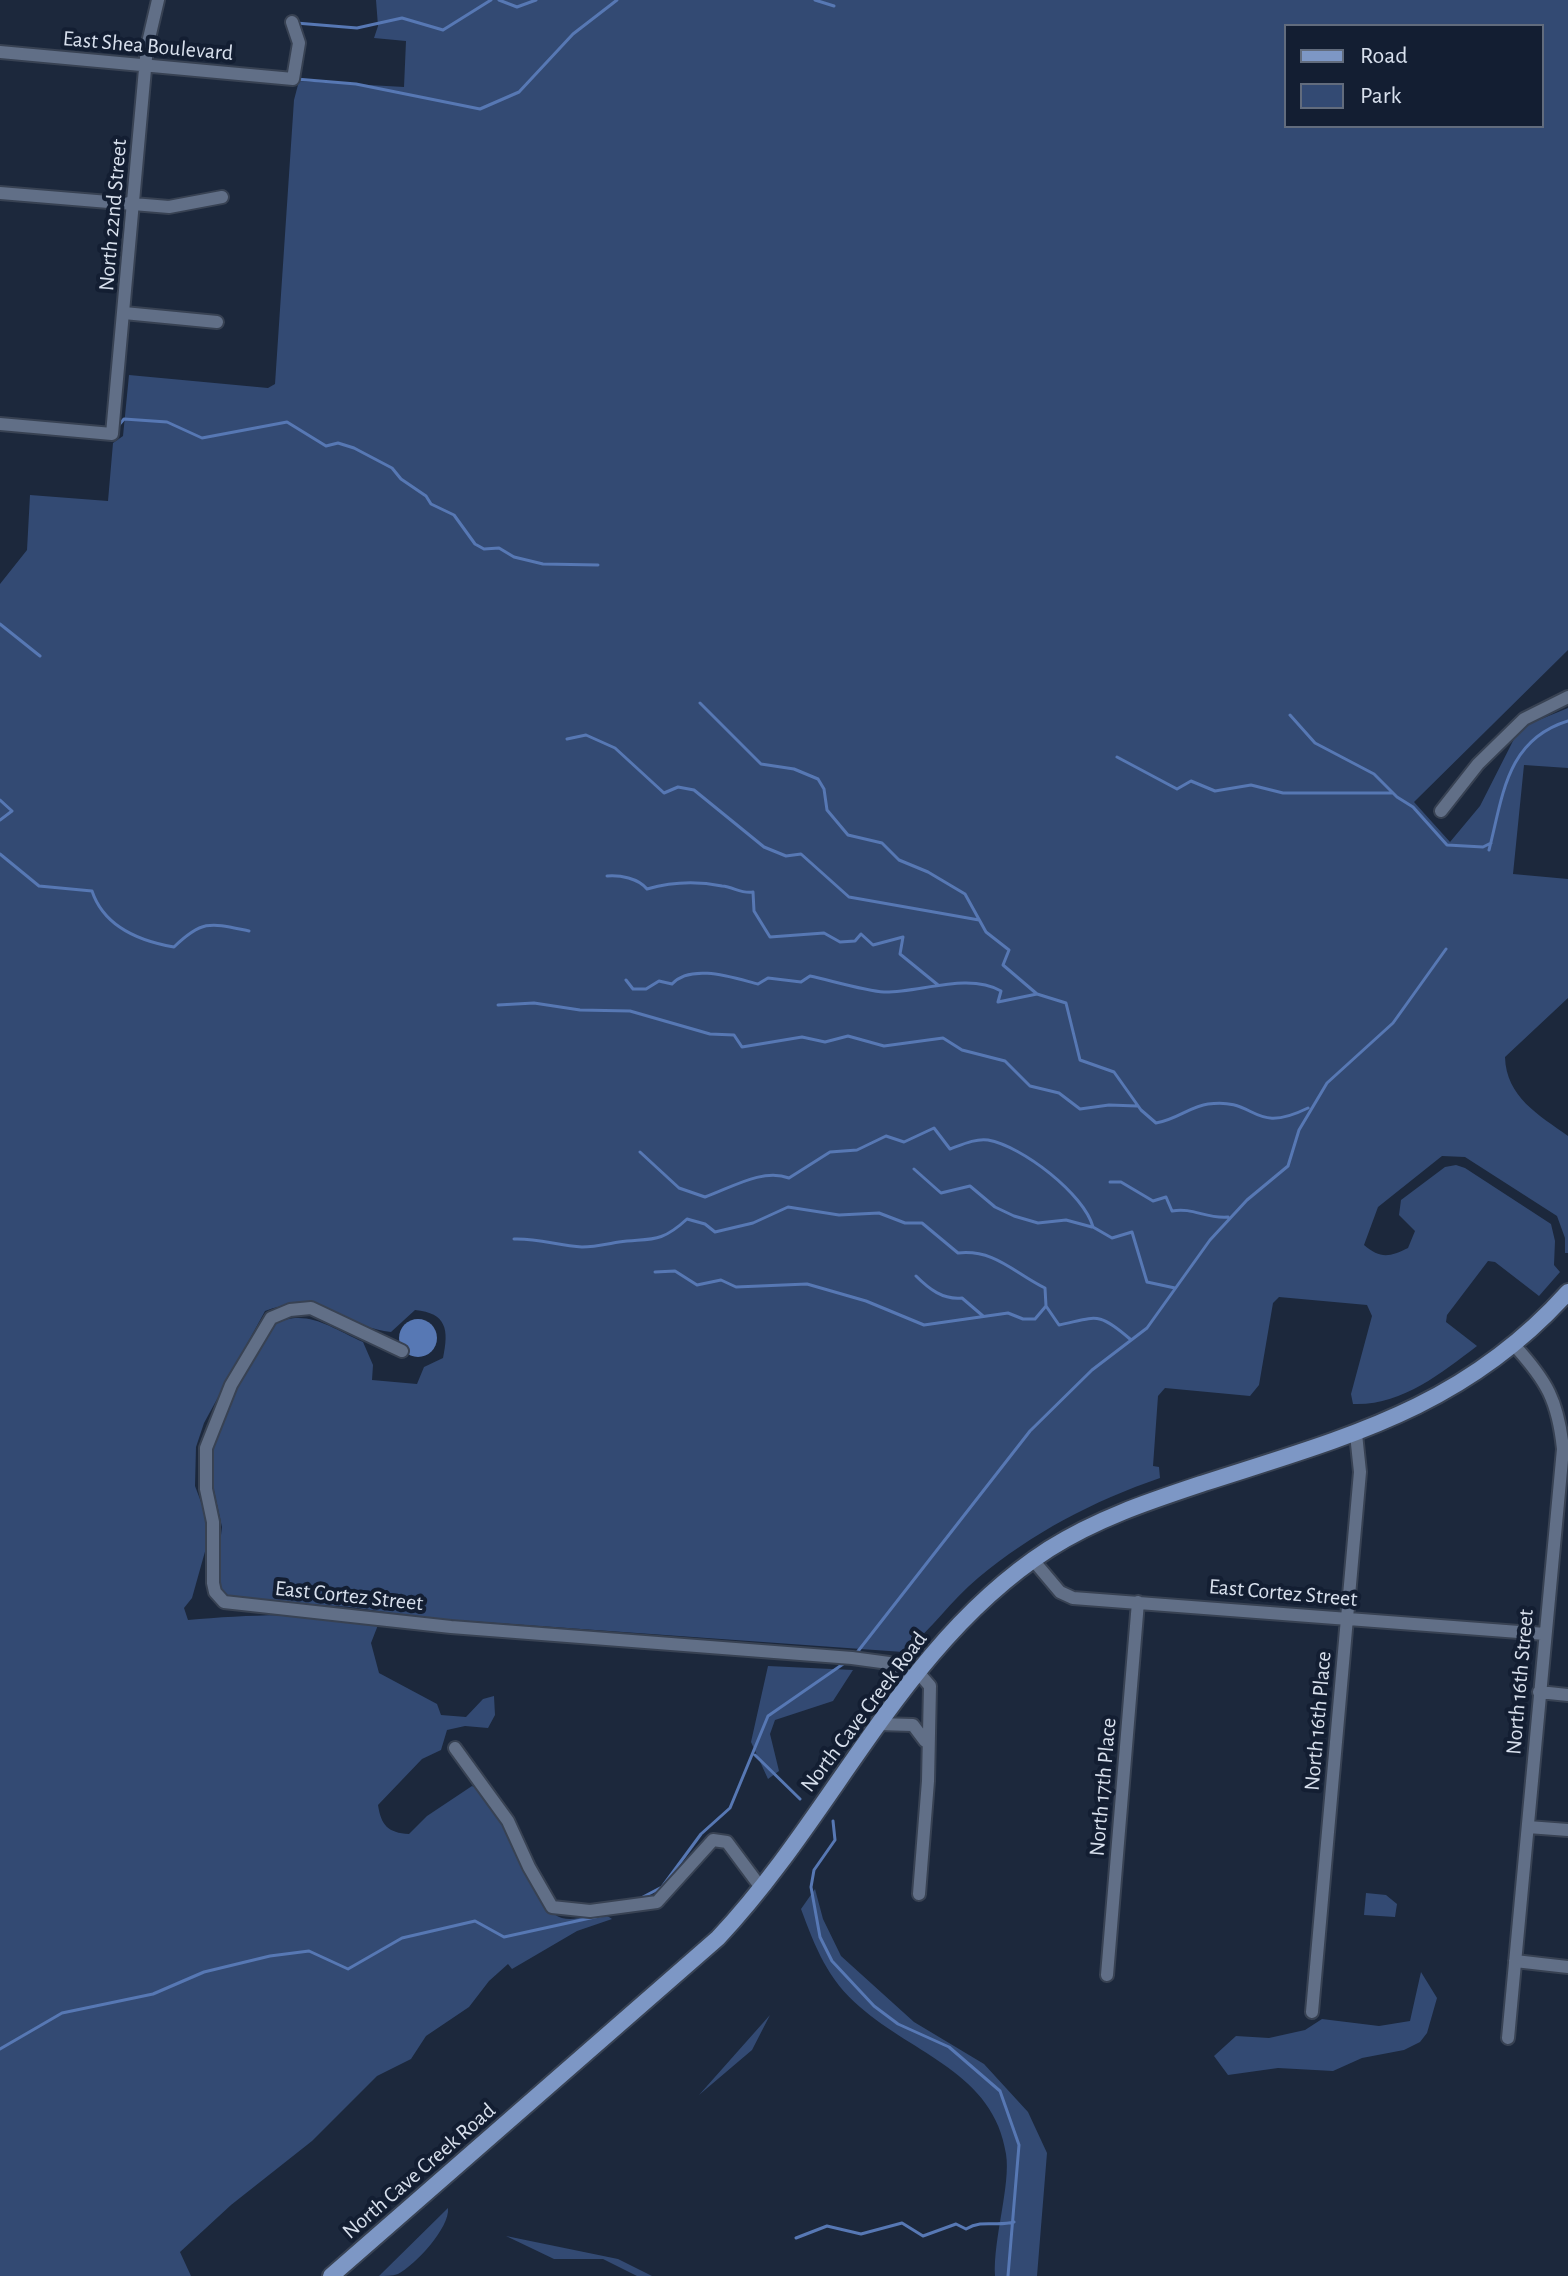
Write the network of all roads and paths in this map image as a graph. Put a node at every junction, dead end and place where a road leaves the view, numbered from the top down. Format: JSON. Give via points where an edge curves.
{"nodes":[{"id":1,"x":158,"y":0,"type":"edge"},
{"id":2,"x":292,"y":22,"type":"dead end"},
{"id":3,"x":0,"y":52,"type":"edge"},
{"id":4,"x":146,"y":66,"type":"junction"},
{"id":5,"x":0,"y":193,"type":"edge"},
{"id":6,"x":222,"y":197,"type":"dead end"},
{"id":7,"x":134,"y":205,"type":"junction"},
{"id":8,"x":124,"y":313,"type":"junction"},
{"id":9,"x":217,"y":322,"type":"dead end"},
{"id":10,"x":0,"y":424,"type":"edge"},
{"id":11,"x":1568,"y":697,"type":"edge"},
{"id":12,"x":1441,"y":811,"type":"dead end"},
{"id":13,"x":1568,"y":1292,"type":"edge"},
{"id":14,"x":1514,"y":1345,"type":"junction"},
{"id":15,"x":402,"y":1351,"type":"dead end"},
{"id":16,"x":1356,"y":1434,"type":"junction"},
{"id":17,"x":1553,"y":1550,"type":"junction"},
{"id":18,"x":1568,"y":1553,"type":"edge"},
{"id":19,"x":1033,"y":1560,"type":"junction"},
{"id":20,"x":1138,"y":1602,"type":"junction"},
{"id":21,"x":1348,"y":1619,"type":"junction"},
{"id":22,"x":1545,"y":1634,"type":"junction"},
{"id":23,"x":914,"y":1675,"type":"junction"},
{"id":24,"x":1539,"y":1692,"type":"junction"},
{"id":25,"x":1568,"y":1695,"type":"edge"},
{"id":26,"x":878,"y":1724,"type":"junction"},
{"id":27,"x":926,"y":1744,"type":"junction"},
{"id":28,"x":455,"y":1748,"type":"dead end"},
{"id":29,"x":1528,"y":1827,"type":"junction"},
{"id":30,"x":1568,"y":1830,"type":"edge"},
{"id":31,"x":762,"y":1889,"type":"junction"},
{"id":32,"x":919,"y":1894,"type":"dead end"},
{"id":33,"x":1515,"y":1961,"type":"junction"},
{"id":34,"x":1568,"y":1967,"type":"edge"},
{"id":35,"x":1107,"y":1975,"type":"dead end"},
{"id":36,"x":1312,"y":2012,"type":"dead end"},
{"id":37,"x":1508,"y":2038,"type":"dead end"},
{"id":38,"x":331,"y":2276,"type":"edge"}],
"edges":[{"from":1,"to":4,"type":"street","name":"North 22nd Street"},
{"from":2,"to":4,"type":"street","name":"East Shea Boulevard","via":[[299,43],[293,79]]},
{"from":3,"to":4,"type":"street","name":"East Shea Boulevard"},
{"from":4,"to":7,"type":"street","name":"North 22nd Street"},
{"from":5,"to":7,"type":"street"},
{"from":6,"to":7,"type":"street","via":[[169,207]]},
{"from":7,"to":8,"type":"street","name":"North 22nd Street"},
{"from":8,"to":9,"type":"street"},
{"from":8,"to":10,"type":"street","name":"North 22nd Street","via":[[112,434]]},
{"from":11,"to":12,"type":"street","via":[[1524,719],[1478,764]]},
{"from":13,"to":14,"type":"main road","name":"North Cave Creek Road"},
{"from":14,"to":16,"type":"main road","name":"North Cave Creek Road","via":[[1436,1399]]},
{"from":14,"to":17,"type":"street","name":"North 16th Street","via":[[1545,1382],[1560,1418],[1563,1449]]},
{"from":15,"to":23,"type":"street","name":"East Cortez Street","via":[[311,1308],[271,1318],[256,1339],[206,1448],[213,1583],[224,1602],[451,1627],[852,1658],[889,1663]]},
{"from":16,"to":19,"type":"main road","name":"North Cave Creek Road","via":[[1139,1504]]},
{"from":16,"to":21,"type":"street","name":"North 16th Place","via":[[1360,1472]]},
{"from":17,"to":18,"type":"street"},
{"from":17,"to":22,"type":"street","name":"North 16th Street"},
{"from":19,"to":20,"type":"street","name":"East Cortez Street","via":[[1067,1596]]},
{"from":19,"to":23,"type":"main road","name":"North Cave Creek Road","via":[[986,1597]]},
{"from":20,"to":21,"type":"street","name":"East Cortez Street"},
{"from":20,"to":35,"type":"street","name":"North 17th Place"},
{"from":21,"to":22,"type":"street","name":"East Cortez Street"},
{"from":21,"to":36,"type":"street","name":"North 16th Place"},
{"from":22,"to":24,"type":"street","name":"North 16th Street"},
{"from":23,"to":26,"type":"main road","name":"North Cave Creek Road"},
{"from":23,"to":27,"type":"street","via":[[930,1686]]},
{"from":24,"to":25,"type":"street"},
{"from":24,"to":29,"type":"street","name":"North 16th Street"},
{"from":26,"to":27,"type":"street","via":[[913,1725]]},
{"from":26,"to":31,"type":"main road","name":"North Cave Creek Road"},
{"from":27,"to":32,"type":"street"},
{"from":28,"to":31,"type":"street","via":[[508,1821],[552,1907],[590,1911],[657,1902],[713,1840],[727,1842]]},
{"from":29,"to":30,"type":"street"},
{"from":29,"to":33,"type":"street","name":"North 16th Street"},
{"from":31,"to":38,"type":"main road","name":"North Cave Creek Road","via":[[698,1957]]},
{"from":33,"to":34,"type":"street"},
{"from":33,"to":37,"type":"street","name":"North 16th Street"}]}
